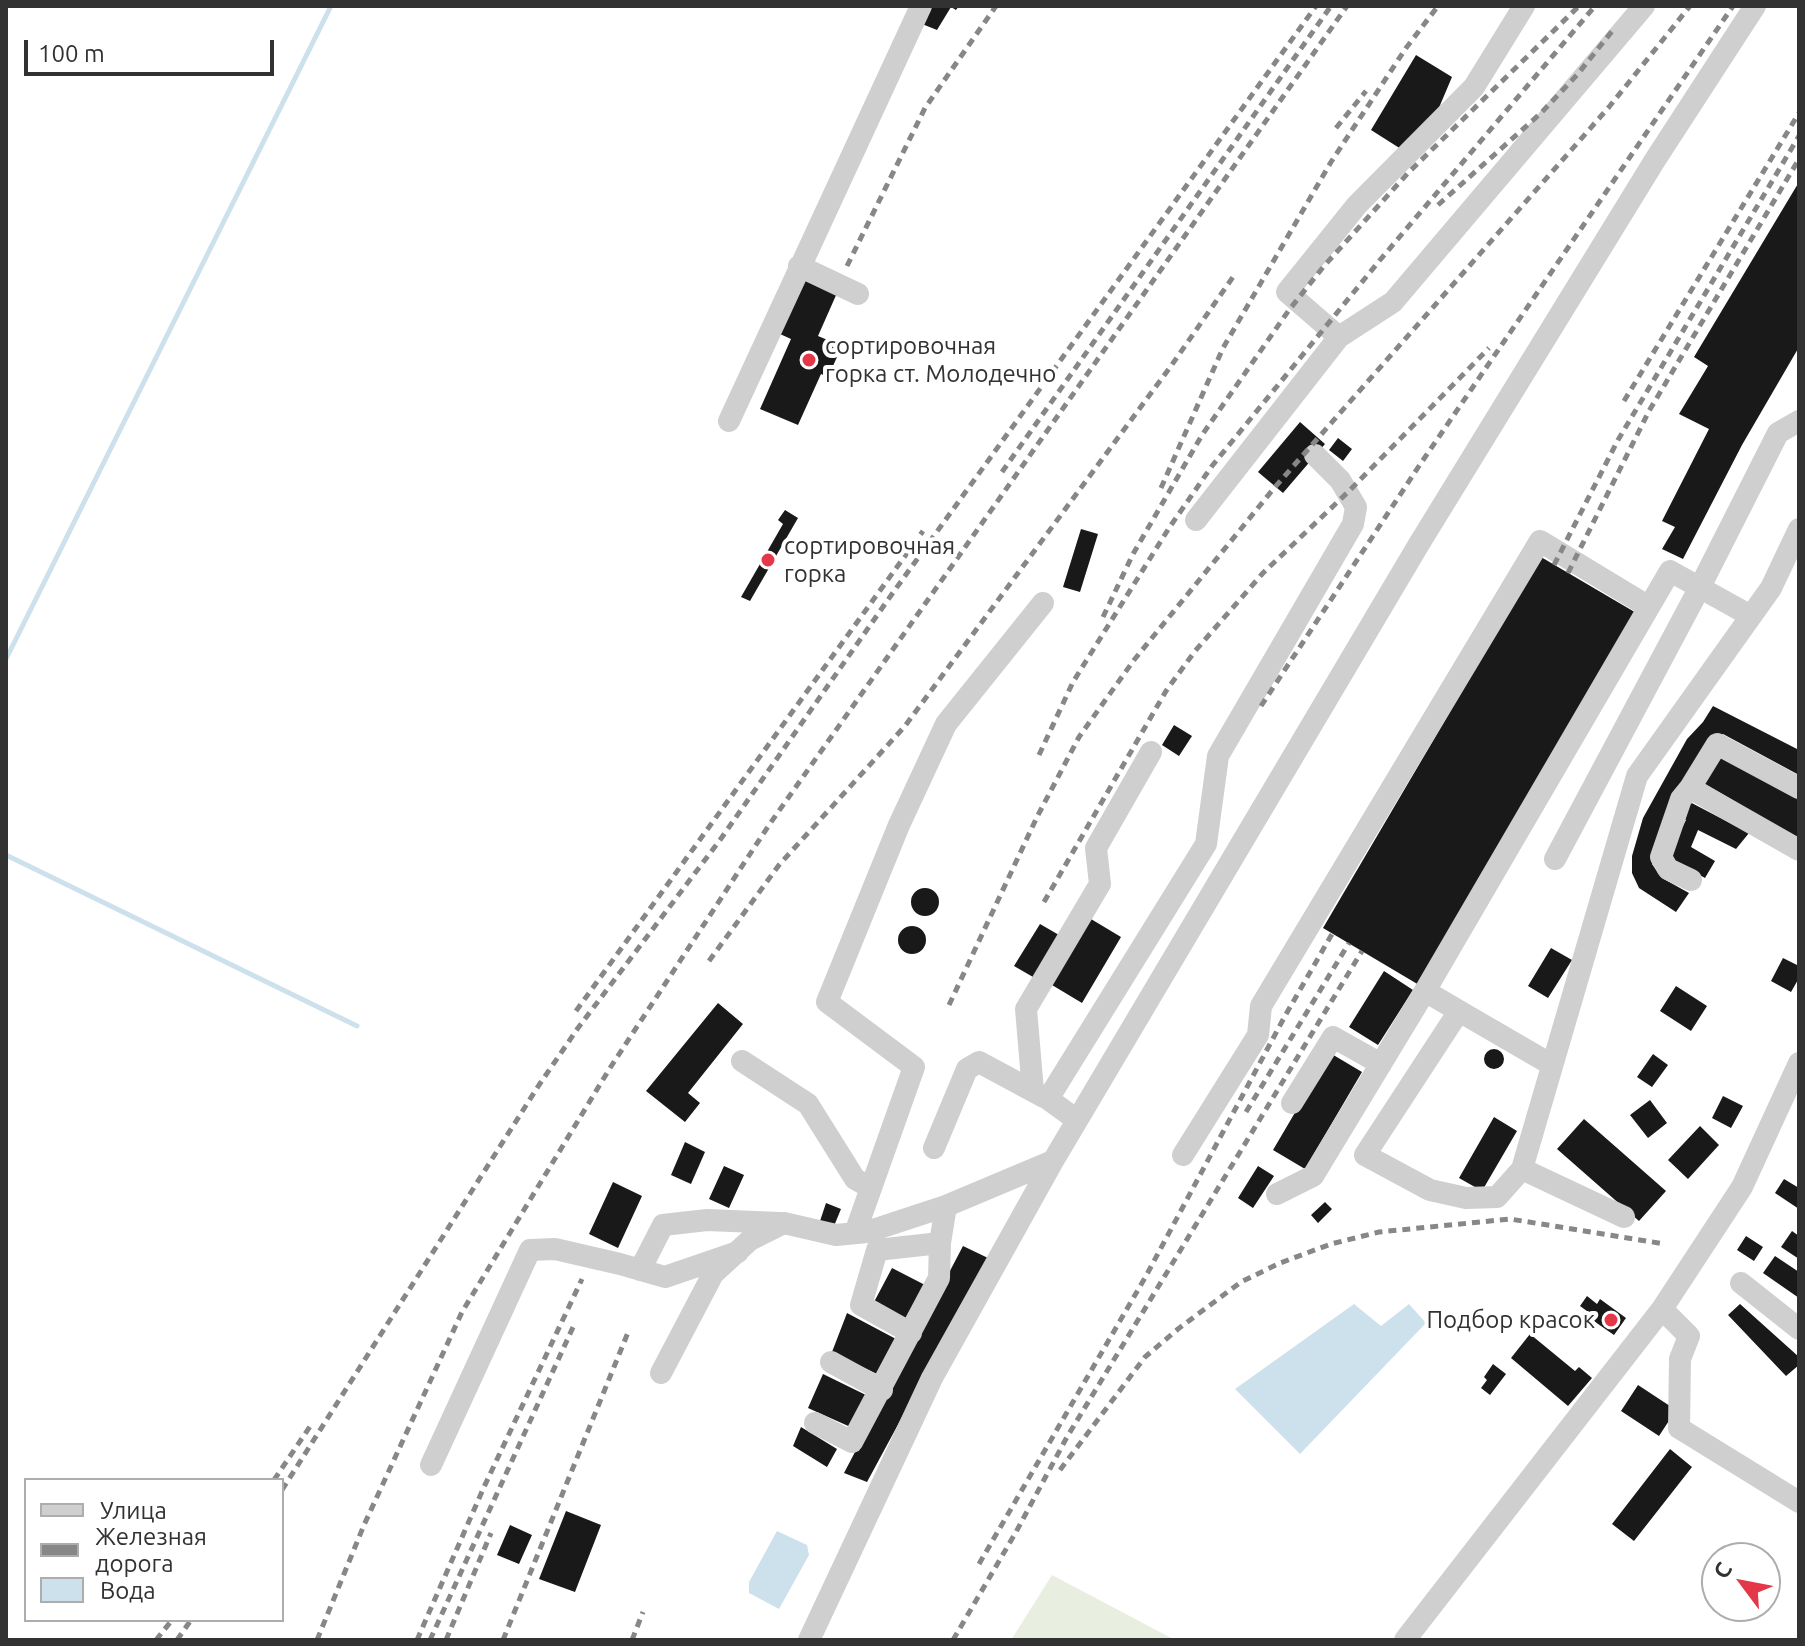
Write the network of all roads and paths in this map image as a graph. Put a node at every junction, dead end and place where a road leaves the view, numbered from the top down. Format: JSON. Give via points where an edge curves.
{"nodes":[{"id":1,"x":921,"y":6,"type":"edge"},
{"id":2,"x":1524,"y":6,"type":"edge"},
{"id":3,"x":1644,"y":6,"type":"edge"},
{"id":4,"x":1755,"y":6,"type":"edge"},
{"id":5,"x":799,"y":266,"type":"junction"},
{"id":6,"x":858,"y":294,"type":"dead end"},
{"id":7,"x":1339,"y":337,"type":"junction"},
{"id":8,"x":729,"y":421,"type":"dead end"},
{"id":9,"x":1799,"y":421,"type":"edge"},
{"id":10,"x":1315,"y":455,"type":"dead end"},
{"id":11,"x":1196,"y":520,"type":"dead end"},
{"id":12,"x":1799,"y":529,"type":"edge"},
{"id":13,"x":1700,"y":587,"type":"junction"},
{"id":14,"x":1043,"y":603,"type":"dead end"},
{"id":15,"x":1649,"y":607,"type":"junction"},
{"id":16,"x":1751,"y":616,"type":"junction"},
{"id":17,"x":1151,"y":752,"type":"dead end"},
{"id":18,"x":1690,"y":788,"type":"junction"},
{"id":19,"x":1799,"y":788,"type":"edge"},
{"id":20,"x":1799,"y":850,"type":"edge"},
{"id":21,"x":1555,"y":859,"type":"dead end"},
{"id":22,"x":1691,"y":880,"type":"dead end"},
{"id":23,"x":1425,"y":991,"type":"junction"},
{"id":24,"x":1459,"y":1011,"type":"junction"},
{"id":25,"x":742,"y":1061,"type":"dead end"},
{"id":26,"x":1381,"y":1064,"type":"junction"},
{"id":27,"x":1552,"y":1065,"type":"junction"},
{"id":28,"x":1798,"y":1069,"type":"edge"},
{"id":29,"x":1041,"y":1095,"type":"junction"},
{"id":30,"x":1292,"y":1103,"type":"dead end"},
{"id":31,"x":1077,"y":1120,"type":"junction"},
{"id":32,"x":934,"y":1148,"type":"dead end"},
{"id":33,"x":1183,"y":1155,"type":"dead end"},
{"id":34,"x":1053,"y":1161,"type":"junction"},
{"id":35,"x":1522,"y":1169,"type":"junction"},
{"id":36,"x":871,"y":1188,"type":"junction"},
{"id":37,"x":1277,"y":1194,"type":"dead end"},
{"id":38,"x":946,"y":1206,"type":"junction"},
{"id":39,"x":1624,"y":1217,"type":"dead end"},
{"id":40,"x":784,"y":1223,"type":"junction"},
{"id":41,"x":855,"y":1233,"type":"junction"},
{"id":42,"x":940,"y":1243,"type":"junction"},
{"id":43,"x":738,"y":1252,"type":"junction"},
{"id":44,"x":640,"y":1270,"type":"junction"},
{"id":45,"x":1741,"y":1283,"type":"dead end"},
{"id":46,"x":1662,"y":1309,"type":"junction"},
{"id":47,"x":1799,"y":1329,"type":"edge"},
{"id":48,"x":911,"y":1333,"type":"junction"},
{"id":49,"x":831,"y":1362,"type":"dead end"},
{"id":50,"x":661,"y":1373,"type":"dead end"},
{"id":51,"x":882,"y":1390,"type":"junction"},
{"id":52,"x":815,"y":1423,"type":"dead end"},
{"id":53,"x":431,"y":1465,"type":"dead end"},
{"id":54,"x":1799,"y":1502,"type":"edge"},
{"id":55,"x":809,"y":1640,"type":"edge"},
{"id":56,"x":1405,"y":1640,"type":"edge"}],
"edges":[{"from":1,"to":5,"type":"lane"},
{"from":2,"to":7,"type":"lane","via":[[1474,87],[1357,205],[1287,292]]},
{"from":3,"to":7,"type":"lane","via":[[1393,302]]},
{"from":4,"to":31,"type":"lane","via":[[1419,544]]},
{"from":5,"to":6,"type":"lane"},
{"from":5,"to":8,"type":"lane"},
{"from":7,"to":11,"type":"lane"},
{"from":9,"to":13,"type":"lane","via":[[1778,433]]},
{"from":10,"to":29,"type":"lane","via":[[1340,480],[1356,507],[1353,524],[1218,756],[1206,844]]},
{"from":12,"to":16,"type":"lane"},
{"from":13,"to":15,"type":"lane","via":[[1670,571]]},
{"from":13,"to":16,"type":"lane"},
{"from":13,"to":21,"type":"lane"},
{"from":14,"to":36,"type":"lane","via":[[946,724],[827,1002],[914,1067]]},
{"from":15,"to":23,"type":"lane"},
{"from":15,"to":33,"type":"lane","via":[[1540,541],[1261,1006],[1258,1035]]},
{"from":16,"to":27,"type":"lane","via":[[1637,776]]},
{"from":17,"to":29,"type":"lane","via":[[1096,848],[1100,884],[1026,1009]]},
{"from":18,"to":19,"type":"lane","via":[[1717,744]]},
{"from":18,"to":20,"type":"lane"},
{"from":18,"to":22,"type":"lane","via":[[1681,799],[1661,857],[1668,869]]},
{"from":23,"to":24,"type":"lane"},
{"from":23,"to":26,"type":"lane"},
{"from":24,"to":27,"type":"lane"},
{"from":24,"to":35,"type":"lane","via":[[1365,1155],[1430,1190],[1466,1198],[1497,1197]]},
{"from":25,"to":36,"type":"lane","via":[[808,1104],[855,1179]]},
{"from":26,"to":30,"type":"lane","via":[[1333,1037]]},
{"from":26,"to":37,"type":"lane","via":[[1313,1176]]},
{"from":27,"to":35,"type":"lane"},
{"from":28,"to":46,"type":"lane","via":[[1742,1187]]},
{"from":29,"to":31,"type":"lane"},
{"from":29,"to":32,"type":"lane","via":[[979,1062],[967,1069]]},
{"from":31,"to":34,"type":"lane"},
{"from":34,"to":38,"type":"lane"},
{"from":34,"to":55,"type":"lane","via":[[932,1378]]},
{"from":35,"to":39,"type":"lane"},
{"from":36,"to":41,"type":"lane"},
{"from":38,"to":41,"type":"lane"},
{"from":38,"to":42,"type":"lane"},
{"from":40,"to":41,"type":"lane","via":[[836,1235]]},
{"from":40,"to":43,"type":"lane"},
{"from":40,"to":44,"type":"lane","via":[[707,1220],[663,1225]]},
{"from":42,"to":48,"type":"lane","via":[[939,1278]]},
{"from":42,"to":48,"type":"lane","via":[[877,1250],[861,1305]]},
{"from":43,"to":44,"type":"lane","via":[[665,1277]]},
{"from":43,"to":50,"type":"lane","via":[[713,1274]]},
{"from":44,"to":53,"type":"lane","via":[[555,1249],[530,1250]]},
{"from":45,"to":47,"type":"lane"},
{"from":46,"to":54,"type":"lane","via":[[1689,1336],[1680,1359],[1679,1428]]},
{"from":46,"to":56,"type":"lane"},
{"from":48,"to":51,"type":"lane"},
{"from":49,"to":51,"type":"lane"},
{"from":51,"to":52,"type":"lane","via":[[852,1442]]}]}
